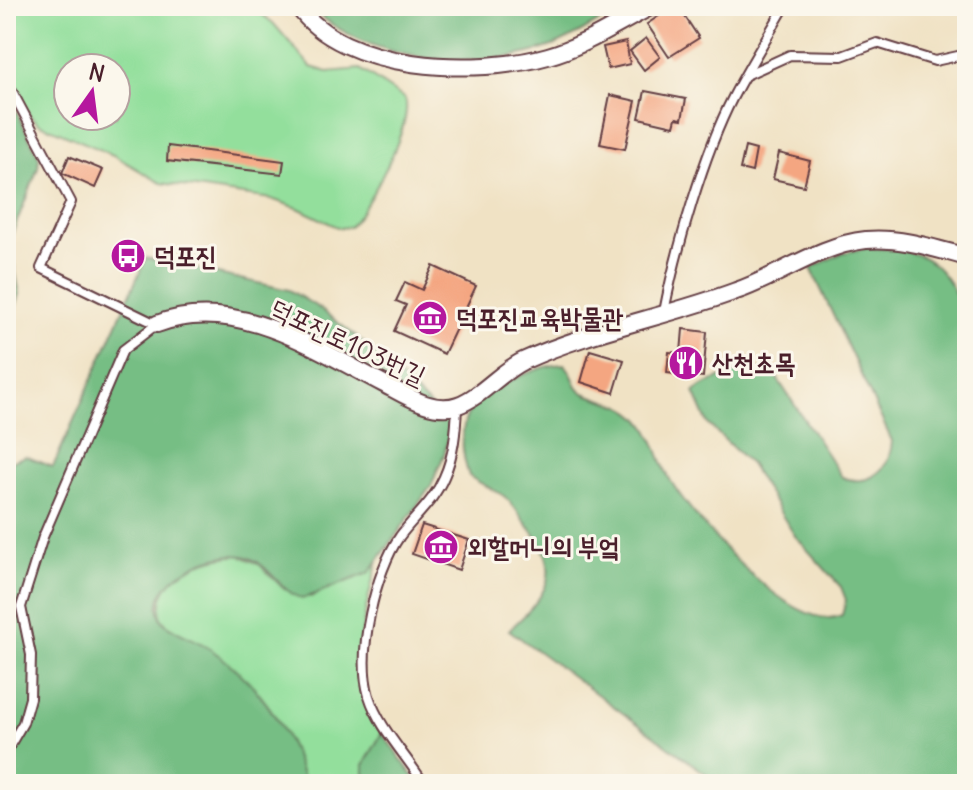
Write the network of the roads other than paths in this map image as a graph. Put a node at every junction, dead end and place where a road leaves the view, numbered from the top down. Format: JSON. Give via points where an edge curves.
{"nodes":[{"id":1,"x":298,"y":6,"type":"edge"},
{"id":2,"x":652,"y":6,"type":"edge"},
{"id":3,"x":785,"y":6,"type":"edge"},
{"id":4,"x":967,"y":54,"type":"edge"},
{"id":5,"x":746,"y":75,"type":"junction"},
{"id":6,"x":6,"y":80,"type":"edge"},
{"id":7,"x":967,"y":257,"type":"edge"},
{"id":8,"x":664,"y":315,"type":"junction"},
{"id":9,"x":157,"y":324,"type":"junction"},
{"id":10,"x":457,"y":406,"type":"junction"},
{"id":11,"x":6,"y":752,"type":"edge"},
{"id":12,"x":424,"y":784,"type":"edge"}],
"edges":[{"from":1,"to":2,"type":"street","via":[[322,32],[365,53],[468,66],[551,56]]},
{"from":3,"to":5,"type":"lane"},
{"from":4,"to":5,"type":"lane","via":[[935,61],[877,43],[842,56],[790,55]]},
{"from":5,"to":8,"type":"lane","via":[[702,180]]},
{"from":6,"to":9,"type":"lane","via":[[71,202],[41,268]]},
{"from":7,"to":8,"type":"street","via":[[908,241],[866,240],[836,246],[739,290]]},
{"from":8,"to":10,"type":"street","via":[[519,363]]},
{"from":9,"to":10,"type":"street","name":"덕포진로103번길","via":[[181,315],[239,319],[304,343],[419,403]]},
{"from":9,"to":11,"type":"lane","name":"덕포진로103번길","via":[[123,350],[43,537],[21,607],[31,655],[30,698]]},
{"from":10,"to":12,"type":"lane","via":[[445,476],[381,573],[366,653],[370,698]]}]}
